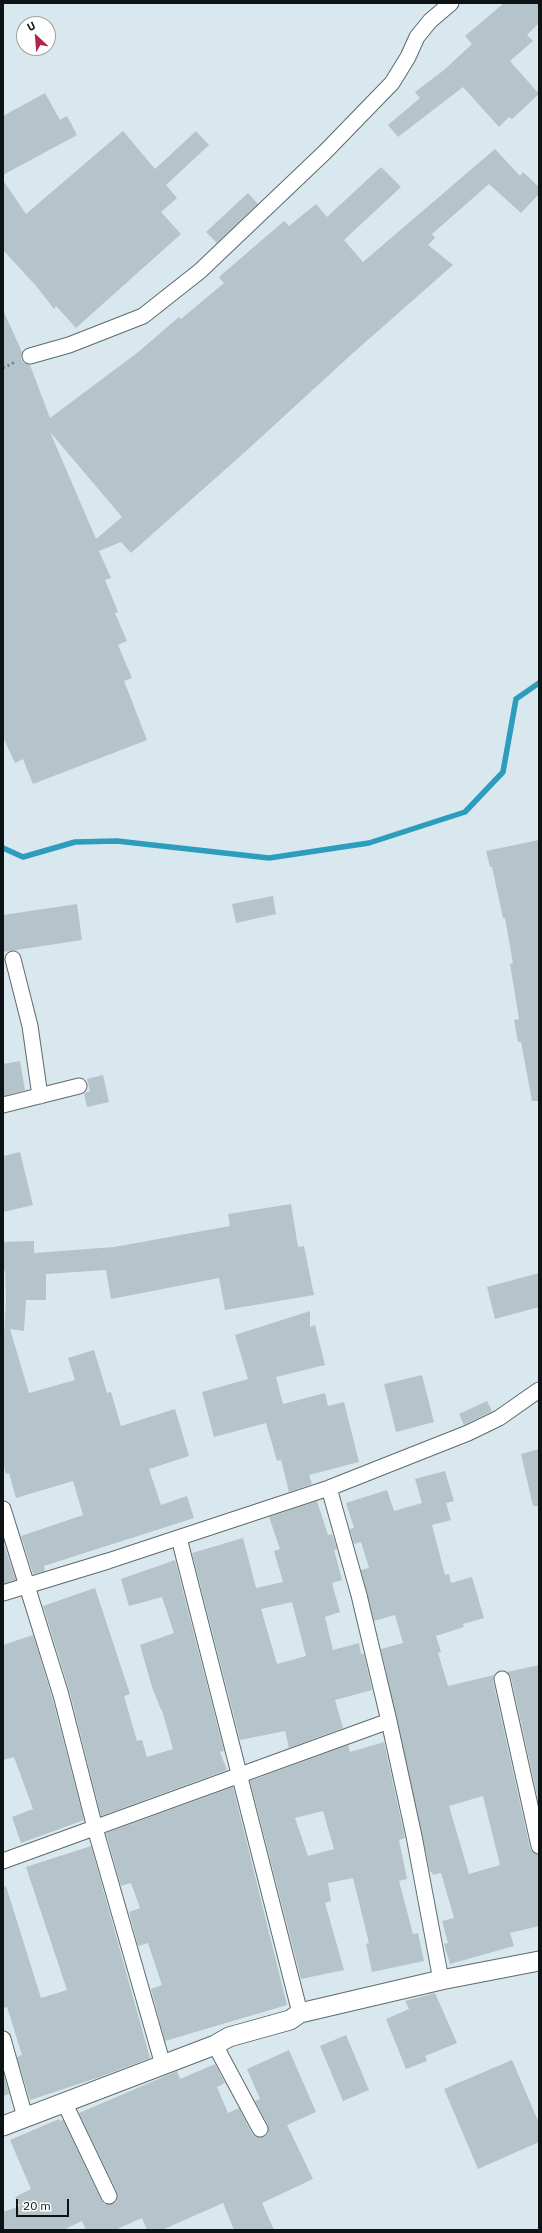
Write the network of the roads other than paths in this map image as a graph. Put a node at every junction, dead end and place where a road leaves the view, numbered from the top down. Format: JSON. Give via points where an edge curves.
{"nodes":[{"id":1,"x":451,"y":3,"type":"edge"},
{"id":2,"x":30,"y":356,"type":"dead end"},
{"id":3,"x":13,"y":960,"type":"dead end"},
{"id":4,"x":78,"y":1086,"type":"dead end"},
{"id":5,"x":40,"y":1096,"type":"junction"},
{"id":6,"x":3,"y":1105,"type":"edge"},
{"id":7,"x":539,"y":1390,"type":"edge"},
{"id":8,"x":329,"y":1488,"type":"junction"},
{"id":9,"x":3,"y":1509,"type":"edge"},
{"id":10,"x":179,"y":1538,"type":"junction"},
{"id":11,"x":28,"y":1585,"type":"junction"},
{"id":12,"x":3,"y":1593,"type":"edge"},
{"id":13,"x":502,"y":1679,"type":"dead end"},
{"id":14,"x":389,"y":1721,"type":"junction"},
{"id":15,"x":240,"y":1775,"type":"junction"},
{"id":16,"x":95,"y":1828,"type":"junction"},
{"id":17,"x":539,"y":1846,"type":"edge"},
{"id":18,"x":3,"y":1861,"type":"edge"},
{"id":19,"x":539,"y":1961,"type":"edge"},
{"id":20,"x":441,"y":1980,"type":"junction"},
{"id":21,"x":300,"y":2013,"type":"junction"},
{"id":22,"x":3,"y":2039,"type":"edge"},
{"id":23,"x":215,"y":2045,"type":"junction"},
{"id":24,"x":163,"y":2065,"type":"junction"},
{"id":25,"x":64,"y":2102,"type":"junction"},
{"id":26,"x":24,"y":2117,"type":"junction"},
{"id":27,"x":3,"y":2126,"type":"edge"},
{"id":28,"x":260,"y":2129,"type":"dead end"},
{"id":29,"x":108,"y":2196,"type":"dead end"}],
"edges":[{"from":1,"to":2,"type":"street","via":[[430,21],[417,37],[392,83],[325,152],[200,271],[143,316],[69,345]]},
{"from":3,"to":5,"type":"street","via":[[30,1026]]},
{"from":4,"to":5,"type":"street"},
{"from":5,"to":6,"type":"street"},
{"from":7,"to":8,"type":"street","via":[[499,1418],[468,1433]]},
{"from":8,"to":10,"type":"street"},
{"from":8,"to":14,"type":"street","via":[[359,1595]]},
{"from":9,"to":11,"type":"street"},
{"from":10,"to":11,"type":"street"},
{"from":10,"to":15,"type":"street"},
{"from":11,"to":12,"type":"street"},
{"from":11,"to":16,"type":"street","via":[[61,1695]]},
{"from":13,"to":17,"type":"street"},
{"from":14,"to":15,"type":"street"},
{"from":14,"to":20,"type":"street"},
{"from":15,"to":16,"type":"street"},
{"from":15,"to":21,"type":"street"},
{"from":16,"to":18,"type":"street"},
{"from":16,"to":24,"type":"street"},
{"from":19,"to":20,"type":"street"},
{"from":20,"to":21,"type":"street"},
{"from":21,"to":23,"type":"street","via":[[290,2020],[229,2037]]},
{"from":22,"to":26,"type":"street"},
{"from":23,"to":24,"type":"street"},
{"from":23,"to":28,"type":"street"},
{"from":24,"to":25,"type":"street"},
{"from":25,"to":26,"type":"street"},
{"from":25,"to":29,"type":"street"},
{"from":26,"to":27,"type":"street"}]}
